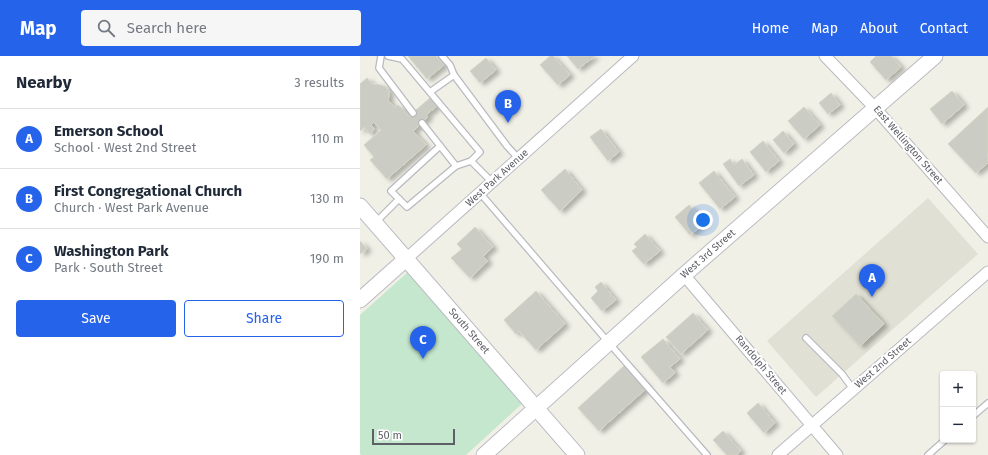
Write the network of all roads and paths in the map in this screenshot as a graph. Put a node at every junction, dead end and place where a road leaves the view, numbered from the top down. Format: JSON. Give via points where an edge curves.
{"nodes":[{"id":1,"x":380,"y":56,"type":"edge"},
{"id":2,"x":388,"y":56,"type":"edge"},
{"id":3,"x":442,"y":56,"type":"edge"},
{"id":4,"x":633,"y":56,"type":"edge"},
{"id":5,"x":825,"y":56,"type":"edge"},
{"id":6,"x":935,"y":56,"type":"edge"},
{"id":7,"x":454,"y":75,"type":"junction"},
{"id":8,"x":430,"y":92,"type":"junction"},
{"id":9,"x":875,"y":108,"type":"junction"},
{"id":10,"x":413,"y":113,"type":"dead end"},
{"id":11,"x":422,"y":123,"type":"dead end"},
{"id":12,"x":440,"y":146,"type":"junction"},
{"id":13,"x":518,"y":158,"type":"junction"},
{"id":14,"x":471,"y":161,"type":"junction"},
{"id":15,"x":456,"y":166,"type":"junction"},
{"id":16,"x":492,"y":182,"type":"junction"},
{"id":17,"x":480,"y":193,"type":"junction"},
{"id":18,"x":399,"y":199,"type":"junction"},
{"id":19,"x":360,"y":206,"type":"edge"},
{"id":20,"x":375,"y":223,"type":"junction"},
{"id":21,"x":988,"y":237,"type":"edge"},
{"id":22,"x":406,"y":259,"type":"junction"},
{"id":23,"x":988,"y":272,"type":"edge"},
{"id":24,"x":684,"y":275,"type":"junction"},
{"id":25,"x":360,"y":300,"type":"edge"},
{"id":26,"x":806,"y":338,"type":"dead end"},
{"id":27,"x":609,"y":343,"type":"junction"},
{"id":28,"x":853,"y":389,"type":"junction"},
{"id":29,"x":988,"y":403,"type":"edge"},
{"id":30,"x":536,"y":408,"type":"junction"},
{"id":31,"x":976,"y":413,"type":"edge"},
{"id":32,"x":812,"y":425,"type":"junction"},
{"id":33,"x":942,"y":443,"type":"edge"},
{"id":34,"x":484,"y":455,"type":"edge"},
{"id":35,"x":577,"y":455,"type":"edge"},
{"id":36,"x":707,"y":455,"type":"edge"},
{"id":37,"x":778,"y":455,"type":"edge"},
{"id":38,"x":837,"y":455,"type":"edge"},
{"id":39,"x":928,"y":455,"type":"edge"}],
"edges":[{"from":1,"to":10,"type":"lane","via":[[379,68]]},
{"from":2,"to":8,"type":"lane","via":[[402,59]]},
{"from":3,"to":7,"type":"lane"},
{"from":4,"to":13,"type":"street","name":"West Park Avenue"},
{"from":5,"to":9,"type":"street","name":"East Wellington Street"},
{"from":6,"to":9,"type":"street","name":"West 3rd Street"},
{"from":7,"to":8,"type":"lane"},
{"from":7,"to":13,"type":"lane"},
{"from":8,"to":14,"type":"lane","via":[[480,152]]},
{"from":9,"to":21,"type":"street","name":"East Wellington Street"},
{"from":9,"to":24,"type":"street","name":"West 3rd Street"},
{"from":11,"to":12,"type":"lane"},
{"from":12,"to":15,"type":"lane"},
{"from":12,"to":18,"type":"lane","via":[[391,191]]},
{"from":13,"to":16,"type":"street","name":"West Park Avenue"},
{"from":14,"to":15,"type":"lane"},
{"from":14,"to":16,"type":"lane"},
{"from":15,"to":18,"type":"lane","via":[[407,207]]},
{"from":16,"to":17,"type":"street","name":"West Park Avenue"},
{"from":17,"to":22,"type":"street","name":"West Park Avenue"},
{"from":17,"to":27,"type":"lane"},
{"from":18,"to":20,"type":"lane"},
{"from":19,"to":20,"type":"street","name":"South Street"},
{"from":20,"to":22,"type":"street","name":"South Street"},
{"from":22,"to":25,"type":"street","name":"West Park Avenue"},
{"from":22,"to":30,"type":"street","name":"South Street"},
{"from":23,"to":28,"type":"street","name":"West 2nd Street"},
{"from":24,"to":27,"type":"street","name":"West 3rd Street"},
{"from":24,"to":32,"type":"street","name":"Randolph Street"},
{"from":26,"to":28,"type":"lane","via":[[842,374]]},
{"from":27,"to":30,"type":"street","name":"West 3rd Street"},
{"from":27,"to":36,"type":"lane"},
{"from":28,"to":32,"type":"street","name":"West 2nd Street"},
{"from":29,"to":31,"type":"lane"},
{"from":30,"to":34,"type":"street","name":"West 3rd Street"},
{"from":30,"to":35,"type":"street","name":"South Street"},
{"from":32,"to":37,"type":"street","name":"West 2nd Street"},
{"from":32,"to":38,"type":"street","name":"Randolph Street"},
{"from":33,"to":39,"type":"lane"}]}
